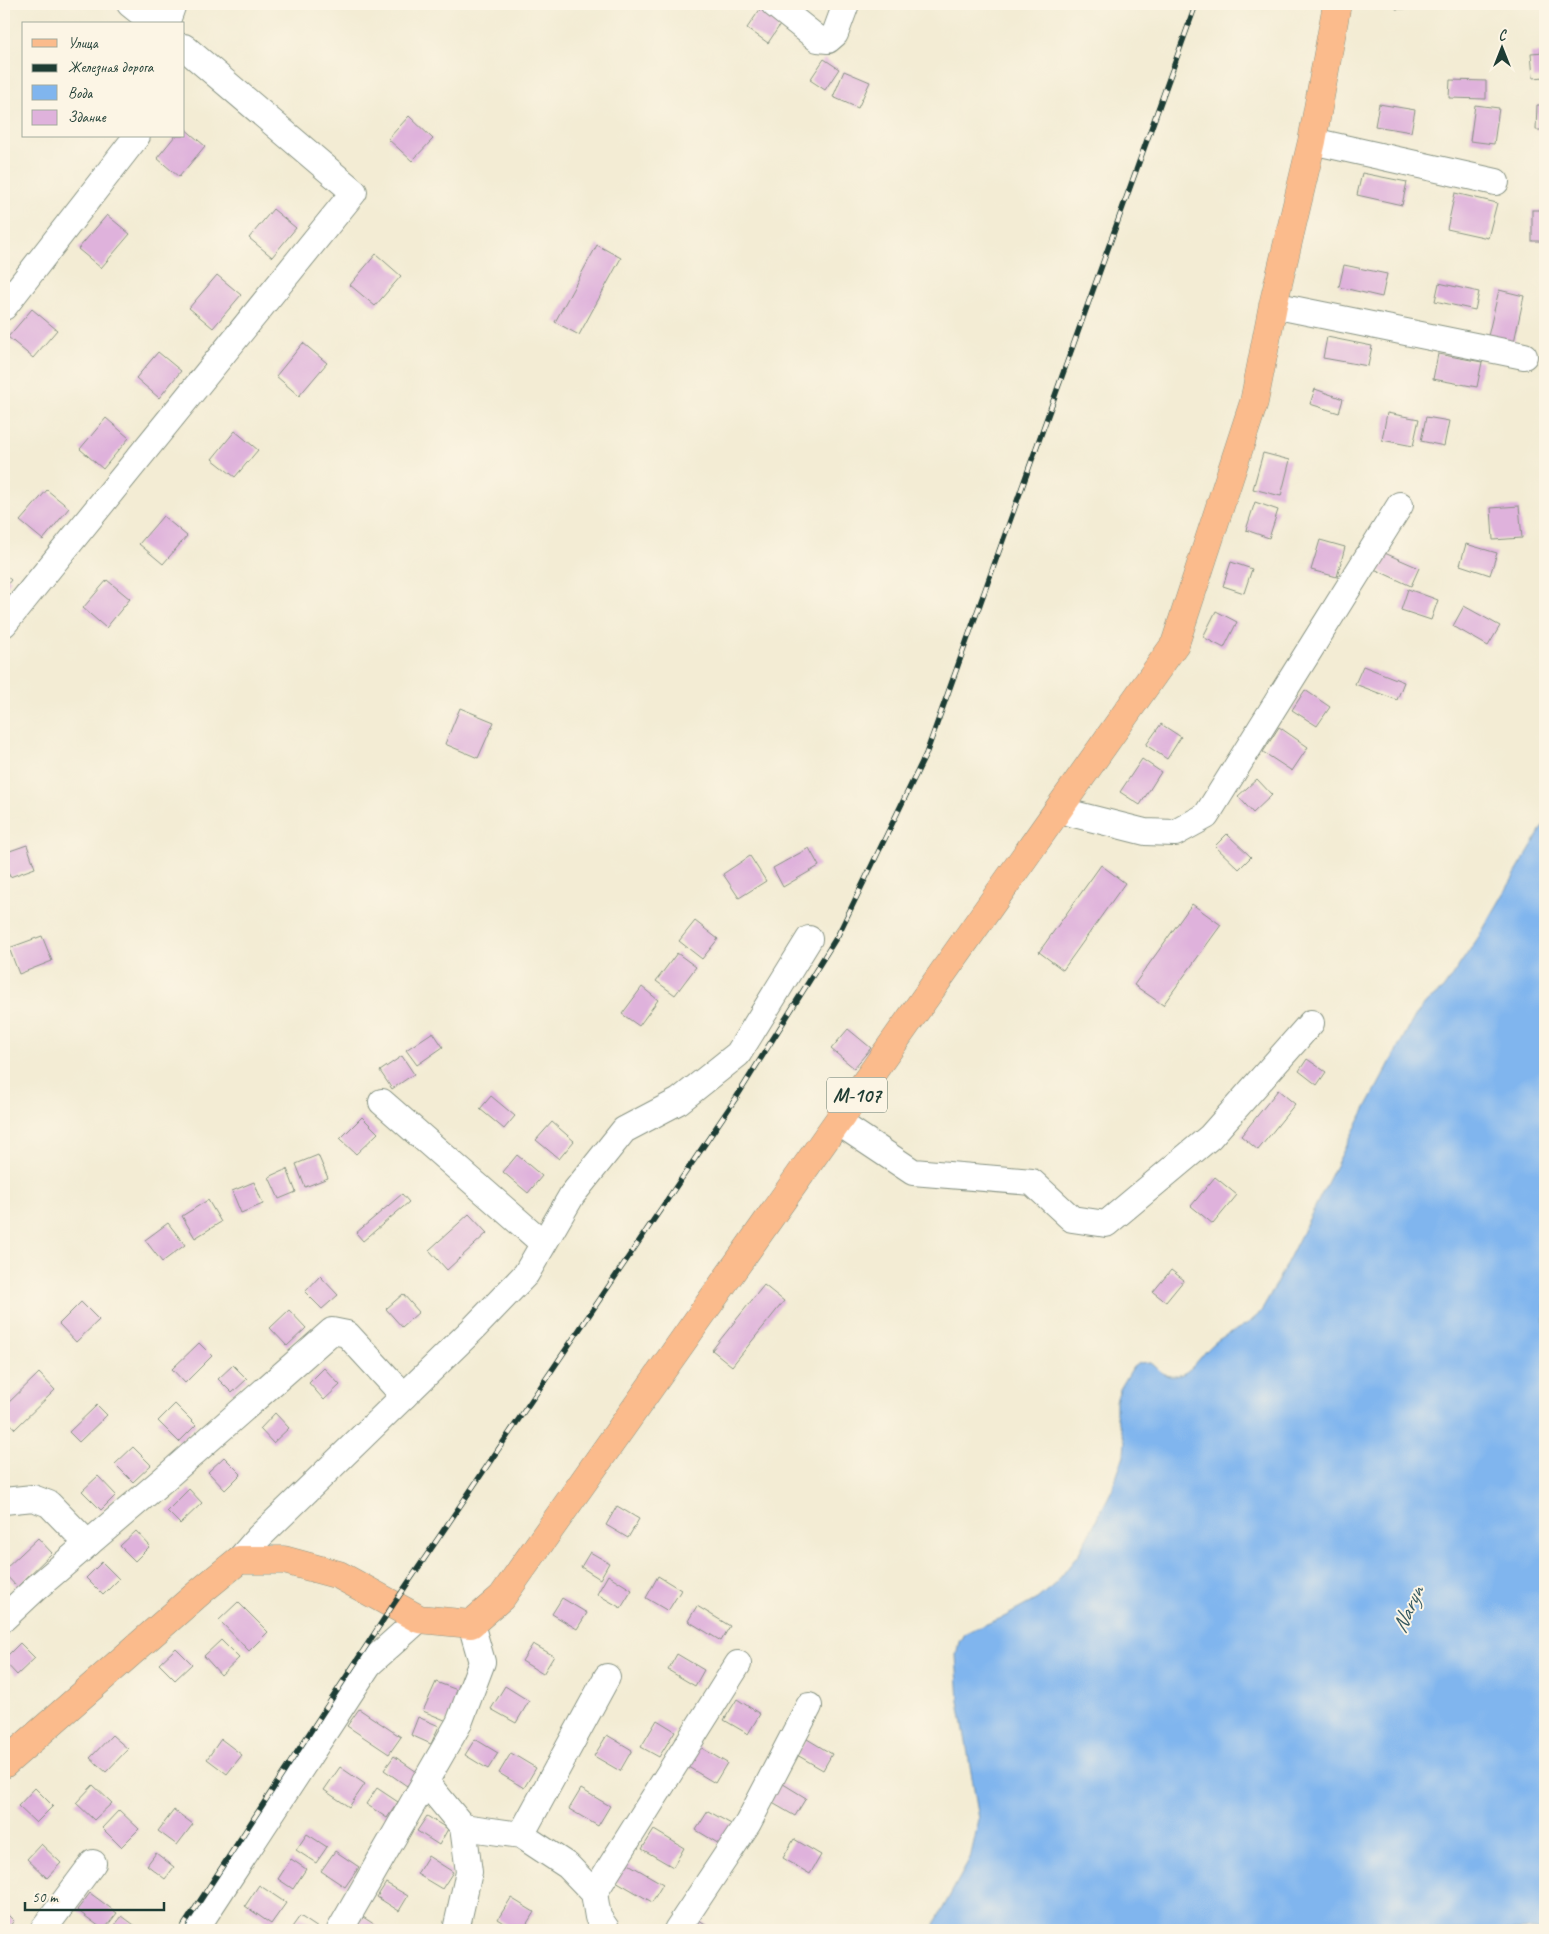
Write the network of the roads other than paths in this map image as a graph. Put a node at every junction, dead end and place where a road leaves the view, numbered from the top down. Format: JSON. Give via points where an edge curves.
{"nodes":[{"id":1,"x":130,"y":4,"type":"edge"},
{"id":2,"x":173,"y":4,"type":"edge"},
{"id":3,"x":774,"y":4,"type":"edge"},
{"id":4,"x":846,"y":4,"type":"edge"},
{"id":5,"x":1337,"y":4,"type":"edge"},
{"id":6,"x":152,"y":22,"type":"edge"},
{"id":7,"x":167,"y":22,"type":"edge"},
{"id":8,"x":188,"y":61,"type":"edge"},
{"id":9,"x":135,"y":138,"type":"edge"},
{"id":10,"x":1312,"y":142,"type":"junction"},
{"id":11,"x":1496,"y":182,"type":"dead end"},
{"id":12,"x":7,"y":297,"type":"edge"},
{"id":13,"x":1273,"y":305,"type":"junction"},
{"id":14,"x":1524,"y":356,"type":"dead end"},
{"id":15,"x":1400,"y":505,"type":"dead end"},
{"id":16,"x":4,"y":624,"type":"edge"},
{"id":17,"x":1058,"y":810,"type":"junction"},
{"id":18,"x":809,"y":939,"type":"dead end"},
{"id":19,"x":1311,"y":1023,"type":"dead end"},
{"id":20,"x":382,"y":1102,"type":"dead end"},
{"id":21,"x":838,"y":1122,"type":"junction"},
{"id":22,"x":543,"y":1243,"type":"junction"},
{"id":23,"x":404,"y":1396,"type":"junction"},
{"id":24,"x":4,"y":1501,"type":"edge"},
{"id":25,"x":88,"y":1544,"type":"junction"},
{"id":26,"x":239,"y":1560,"type":"junction"},
{"id":27,"x":4,"y":1618,"type":"edge"},
{"id":28,"x":419,"y":1619,"type":"junction"},
{"id":29,"x":471,"y":1624,"type":"junction"},
{"id":30,"x":738,"y":1664,"type":"dead end"},
{"id":31,"x":607,"y":1677,"type":"dead end"},
{"id":32,"x":810,"y":1706,"type":"dead end"},
{"id":33,"x":4,"y":1764,"type":"edge"},
{"id":34,"x":425,"y":1781,"type":"junction"},
{"id":35,"x":463,"y":1827,"type":"junction"},
{"id":36,"x":521,"y":1834,"type":"junction"},
{"id":37,"x":93,"y":1863,"type":"dead end"},
{"id":38,"x":594,"y":1893,"type":"junction"},
{"id":39,"x":43,"y":1930,"type":"edge"},
{"id":40,"x":195,"y":1930,"type":"edge"},
{"id":41,"x":340,"y":1930,"type":"edge"},
{"id":42,"x":456,"y":1930,"type":"edge"},
{"id":43,"x":607,"y":1930,"type":"edge"},
{"id":44,"x":677,"y":1930,"type":"edge"}],
"edges":[{"from":1,"to":6,"type":"street"},
{"from":2,"to":7,"type":"street"},
{"from":3,"to":4,"type":"street","via":[[818,39],[828,40],[835,34]]},
{"from":5,"to":10,"type":"main road","number":"М-107"},
{"from":8,"to":16,"type":"street","via":[[354,192]]},
{"from":9,"to":12,"type":"street"},
{"from":10,"to":11,"type":"street"},
{"from":10,"to":13,"type":"main road","number":"М-107"},
{"from":13,"to":14,"type":"street"},
{"from":13,"to":17,"type":"main road","number":"М-107","via":[[1254,402],[1175,644]]},
{"from":15,"to":17,"type":"street","via":[[1206,816],[1175,832],[1145,832]]},
{"from":17,"to":21,"type":"main road","number":"М-107"},
{"from":18,"to":22,"type":"street","via":[[738,1054],[679,1101],[624,1130],[572,1195]]},
{"from":19,"to":21,"type":"street","via":[[1210,1137],[1106,1224],[1072,1219],[1032,1182],[913,1172]]},
{"from":20,"to":22,"type":"street"},
{"from":21,"to":29,"type":"main road","number":"М-107","via":[[502,1597]]},
{"from":22,"to":23,"type":"street","via":[[526,1274]]},
{"from":23,"to":25,"type":"street","via":[[347,1334],[332,1331]]},
{"from":23,"to":26,"type":"street"},
{"from":24,"to":25,"type":"street","via":[[33,1498],[49,1504]]},
{"from":25,"to":27,"type":"street"},
{"from":26,"to":28,"type":"main road","via":[[284,1560],[339,1575]]},
{"from":26,"to":33,"type":"main road"},
{"from":28,"to":29,"type":"main road"},
{"from":28,"to":40,"type":"street","via":[[370,1664]]},
{"from":29,"to":34,"type":"street","via":[[482,1662],[458,1722]]},
{"from":30,"to":38,"type":"street"},
{"from":31,"to":36,"type":"street"},
{"from":32,"to":44,"type":"street","via":[[748,1822]]},
{"from":34,"to":35,"type":"street"},
{"from":34,"to":41,"type":"street"},
{"from":35,"to":36,"type":"street"},
{"from":35,"to":42,"type":"street","via":[[469,1872]]},
{"from":36,"to":38,"type":"street","via":[[568,1866]]},
{"from":37,"to":39,"type":"street"},
{"from":38,"to":43,"type":"street","via":[[598,1917]]}]}
